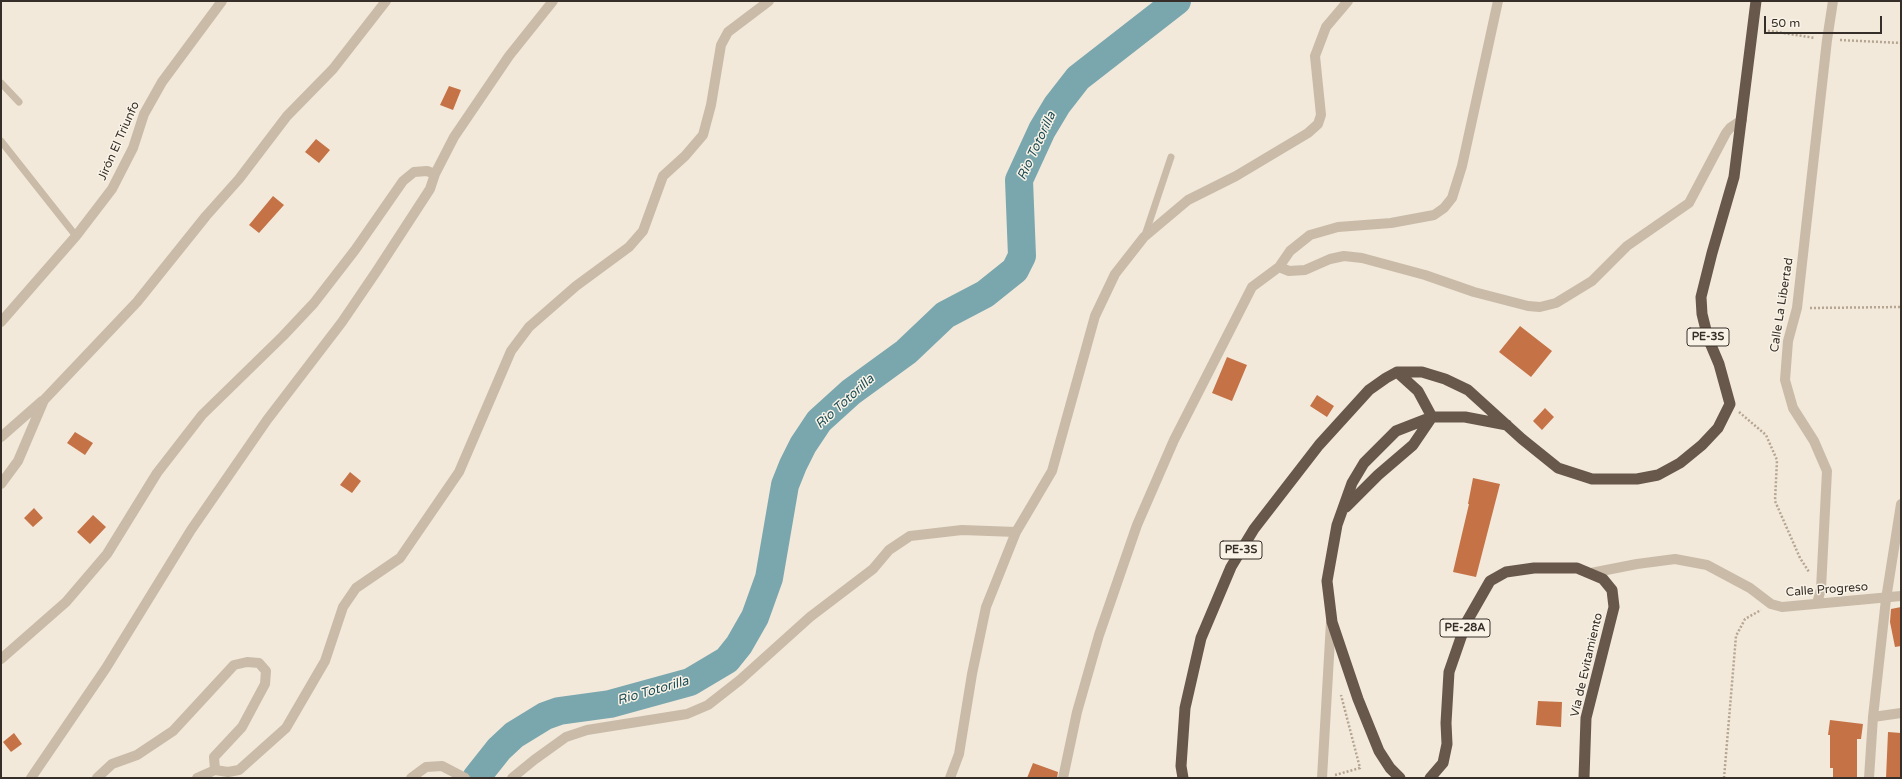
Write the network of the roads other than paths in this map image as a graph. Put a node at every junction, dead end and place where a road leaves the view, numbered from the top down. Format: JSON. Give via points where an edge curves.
{"nodes":[{"id":1,"x":222,"y":1,"type":"edge"},
{"id":2,"x":386,"y":1,"type":"edge"},
{"id":3,"x":553,"y":1,"type":"edge"},
{"id":4,"x":769,"y":1,"type":"edge"},
{"id":5,"x":1348,"y":1,"type":"edge"},
{"id":6,"x":1498,"y":1,"type":"edge"},
{"id":7,"x":1756,"y":1,"type":"edge"},
{"id":8,"x":1833,"y":1,"type":"edge"},
{"id":9,"x":1,"y":83,"type":"edge"},
{"id":10,"x":19,"y":102,"type":"dead end"},
{"id":11,"x":1742,"y":120,"type":"junction"},
{"id":12,"x":1,"y":141,"type":"edge"},
{"id":13,"x":1171,"y":157,"type":"dead end"},
{"id":14,"x":435,"y":174,"type":"junction"},
{"id":15,"x":76,"y":236,"type":"junction"},
{"id":16,"x":1144,"y":237,"type":"junction"},
{"id":17,"x":1279,"y":266,"type":"junction"},
{"id":18,"x":1,"y":322,"type":"edge"},
{"id":19,"x":1397,"y":372,"type":"junction"},
{"id":20,"x":44,"y":400,"type":"junction"},
{"id":21,"x":1432,"y":417,"type":"junction"},
{"id":22,"x":1507,"y":425,"type":"junction"},
{"id":23,"x":1,"y":436,"type":"edge"},
{"id":24,"x":1,"y":484,"type":"edge"},
{"id":25,"x":1901,"y":504,"type":"edge"},
{"id":26,"x":1343,"y":509,"type":"junction"},
{"id":27,"x":1016,"y":532,"type":"junction"},
{"id":28,"x":1591,"y":573,"type":"junction"},
{"id":29,"x":1901,"y":596,"type":"edge"},
{"id":30,"x":1886,"y":599,"type":"junction"},
{"id":31,"x":1817,"y":603,"type":"junction"},
{"id":32,"x":1332,"y":622,"type":"junction"},
{"id":33,"x":1,"y":659,"type":"edge"},
{"id":34,"x":1901,"y":712,"type":"edge"},
{"id":35,"x":1873,"y":717,"type":"junction"},
{"id":36,"x":215,"y":770,"type":"junction"},
{"id":37,"x":1326,"y":777,"type":"edge"},
{"id":38,"x":31,"y":778,"type":"edge"},
{"id":39,"x":97,"y":778,"type":"edge"},
{"id":40,"x":197,"y":778,"type":"edge"},
{"id":41,"x":411,"y":778,"type":"edge"},
{"id":42,"x":464,"y":778,"type":"edge"},
{"id":43,"x":512,"y":778,"type":"edge"},
{"id":44,"x":950,"y":778,"type":"edge"},
{"id":45,"x":1063,"y":778,"type":"edge"},
{"id":46,"x":1183,"y":778,"type":"edge"},
{"id":47,"x":1400,"y":778,"type":"edge"},
{"id":48,"x":1431,"y":778,"type":"edge"},
{"id":49,"x":1584,"y":778,"type":"edge"},
{"id":50,"x":1869,"y":778,"type":"edge"}],
"edges":[{"from":1,"to":15,"type":"street","name":"Jirón El Triunfo","via":[[162,82],[144,114],[133,148],[112,189]]},
{"from":2,"to":20,"type":"street","via":[[333,69],[287,116],[239,179],[137,302]]},
{"from":3,"to":14,"type":"street","via":[[505,62],[454,137]]},
{"from":4,"to":36,"type":"street","via":[[728,32],[721,45],[711,104],[702,135],[685,156],[663,176],[643,231],[629,247],[576,286],[529,327],[511,351],[459,472],[400,558],[356,588],[343,607],[325,661],[286,728],[239,770]]},
{"from":5,"to":16,"type":"street","via":[[1326,27],[1315,56],[1321,115],[1318,124],[1308,133],[1236,176],[1188,200]]},
{"from":6,"to":17,"type":"street","via":[[1462,166],[1452,198],[1444,208],[1434,216],[1391,223],[1338,227],[1310,235],[1290,251]]},
{"from":7,"to":11,"type":"highway","number":"PE-3S"},
{"from":8,"to":31,"type":"street","name":"Calle La Libertad","via":[[1797,308],[1788,341],[1785,380],[1793,408],[1814,441],[1827,471],[1821,589]]},
{"from":9,"to":10,"type":"lane"},
{"from":11,"to":17,"type":"street","via":[[1726,133],[1694,197],[1684,208],[1627,246],[1592,281],[1556,302],[1540,307],[1528,306],[1362,258],[1344,256],[1305,270],[1289,271]]},
{"from":11,"to":22,"type":"highway","number":"PE-3S","via":[[1734,177],[1701,297],[1708,338],[1719,364],[1730,404],[1718,428],[1680,463],[1658,476],[1592,479],[1558,468]]},
{"from":12,"to":15,"type":"lane"},
{"from":13,"to":16,"type":"lane"},
{"from":14,"to":33,"type":"street","via":[[427,171],[414,172],[403,181],[314,303],[202,415],[157,473],[102,560],[66,602]]},
{"from":14,"to":38,"type":"street","via":[[430,189],[376,272],[342,322],[267,420],[192,530],[106,668]]},
{"from":15,"to":18,"type":"street","name":"Jirón El Triunfo"},
{"from":16,"to":27,"type":"street","via":[[1115,274],[1095,316],[1052,471]]},
{"from":17,"to":45,"type":"street","via":[[1252,287],[1174,440],[1137,525],[1099,635],[1077,712]]},
{"from":19,"to":21,"type":"highway","via":[[1418,391]]},
{"from":19,"to":22,"type":"highway","via":[[1422,372],[1445,378],[1468,390]]},
{"from":19,"to":46,"type":"highway","number":"PE-3S","via":[[1369,390],[1319,445],[1254,529],[1231,568],[1201,638],[1185,708],[1181,766]]},
{"from":20,"to":23,"type":"street"},
{"from":20,"to":24,"type":"street","via":[[18,461]]},
{"from":21,"to":22,"type":"highway","via":[[1465,417]]},
{"from":21,"to":26,"type":"highway","via":[[1413,445],[1378,474]]},
{"from":21,"to":26,"type":"highway","via":[[1396,431],[1364,463],[1352,483]]},
{"from":25,"to":30,"type":"street"},
{"from":26,"to":32,"type":"highway","via":[[1337,525],[1326,581]]},
{"from":27,"to":43,"type":"street","via":[[962,530],[910,536],[889,550],[873,569],[815,613],[740,680],[708,704],[688,714],[587,730],[566,737]]},
{"from":27,"to":44,"type":"street","via":[[986,607],[959,754]]},
{"from":28,"to":31,"type":"street","name":"Calle Progreso","via":[[1675,559],[1707,565],[1750,588],[1771,604],[1782,607]]},
{"from":28,"to":48,"type":"highway","name":"Vía de Evitamiento","number":"PE-28A","via":[[1577,568],[1534,568],[1506,572],[1490,580],[1466,623],[1449,672],[1447,744],[1443,763]]},
{"from":28,"to":49,"type":"highway","name":"Vía de Evitamiento","number":"PE-28A","via":[[1603,579],[1612,590],[1614,607],[1586,718]]},
{"from":29,"to":30,"type":"street","name":"Calle Progreso"},
{"from":30,"to":31,"type":"street","name":"Calle Progreso"},
{"from":30,"to":35,"type":"street"},
{"from":32,"to":37,"type":"street"},
{"from":32,"to":47,"type":"highway","via":[[1379,751]]},
{"from":34,"to":35,"type":"street"},
{"from":35,"to":50,"type":"street"},
{"from":36,"to":39,"type":"street","via":[[214,757],[242,727],[265,684],[266,671],[258,663],[234,665],[173,731],[137,755],[112,764]]},
{"from":36,"to":40,"type":"street"},
{"from":41,"to":42,"type":"street","via":[[426,767],[442,766]]}]}
